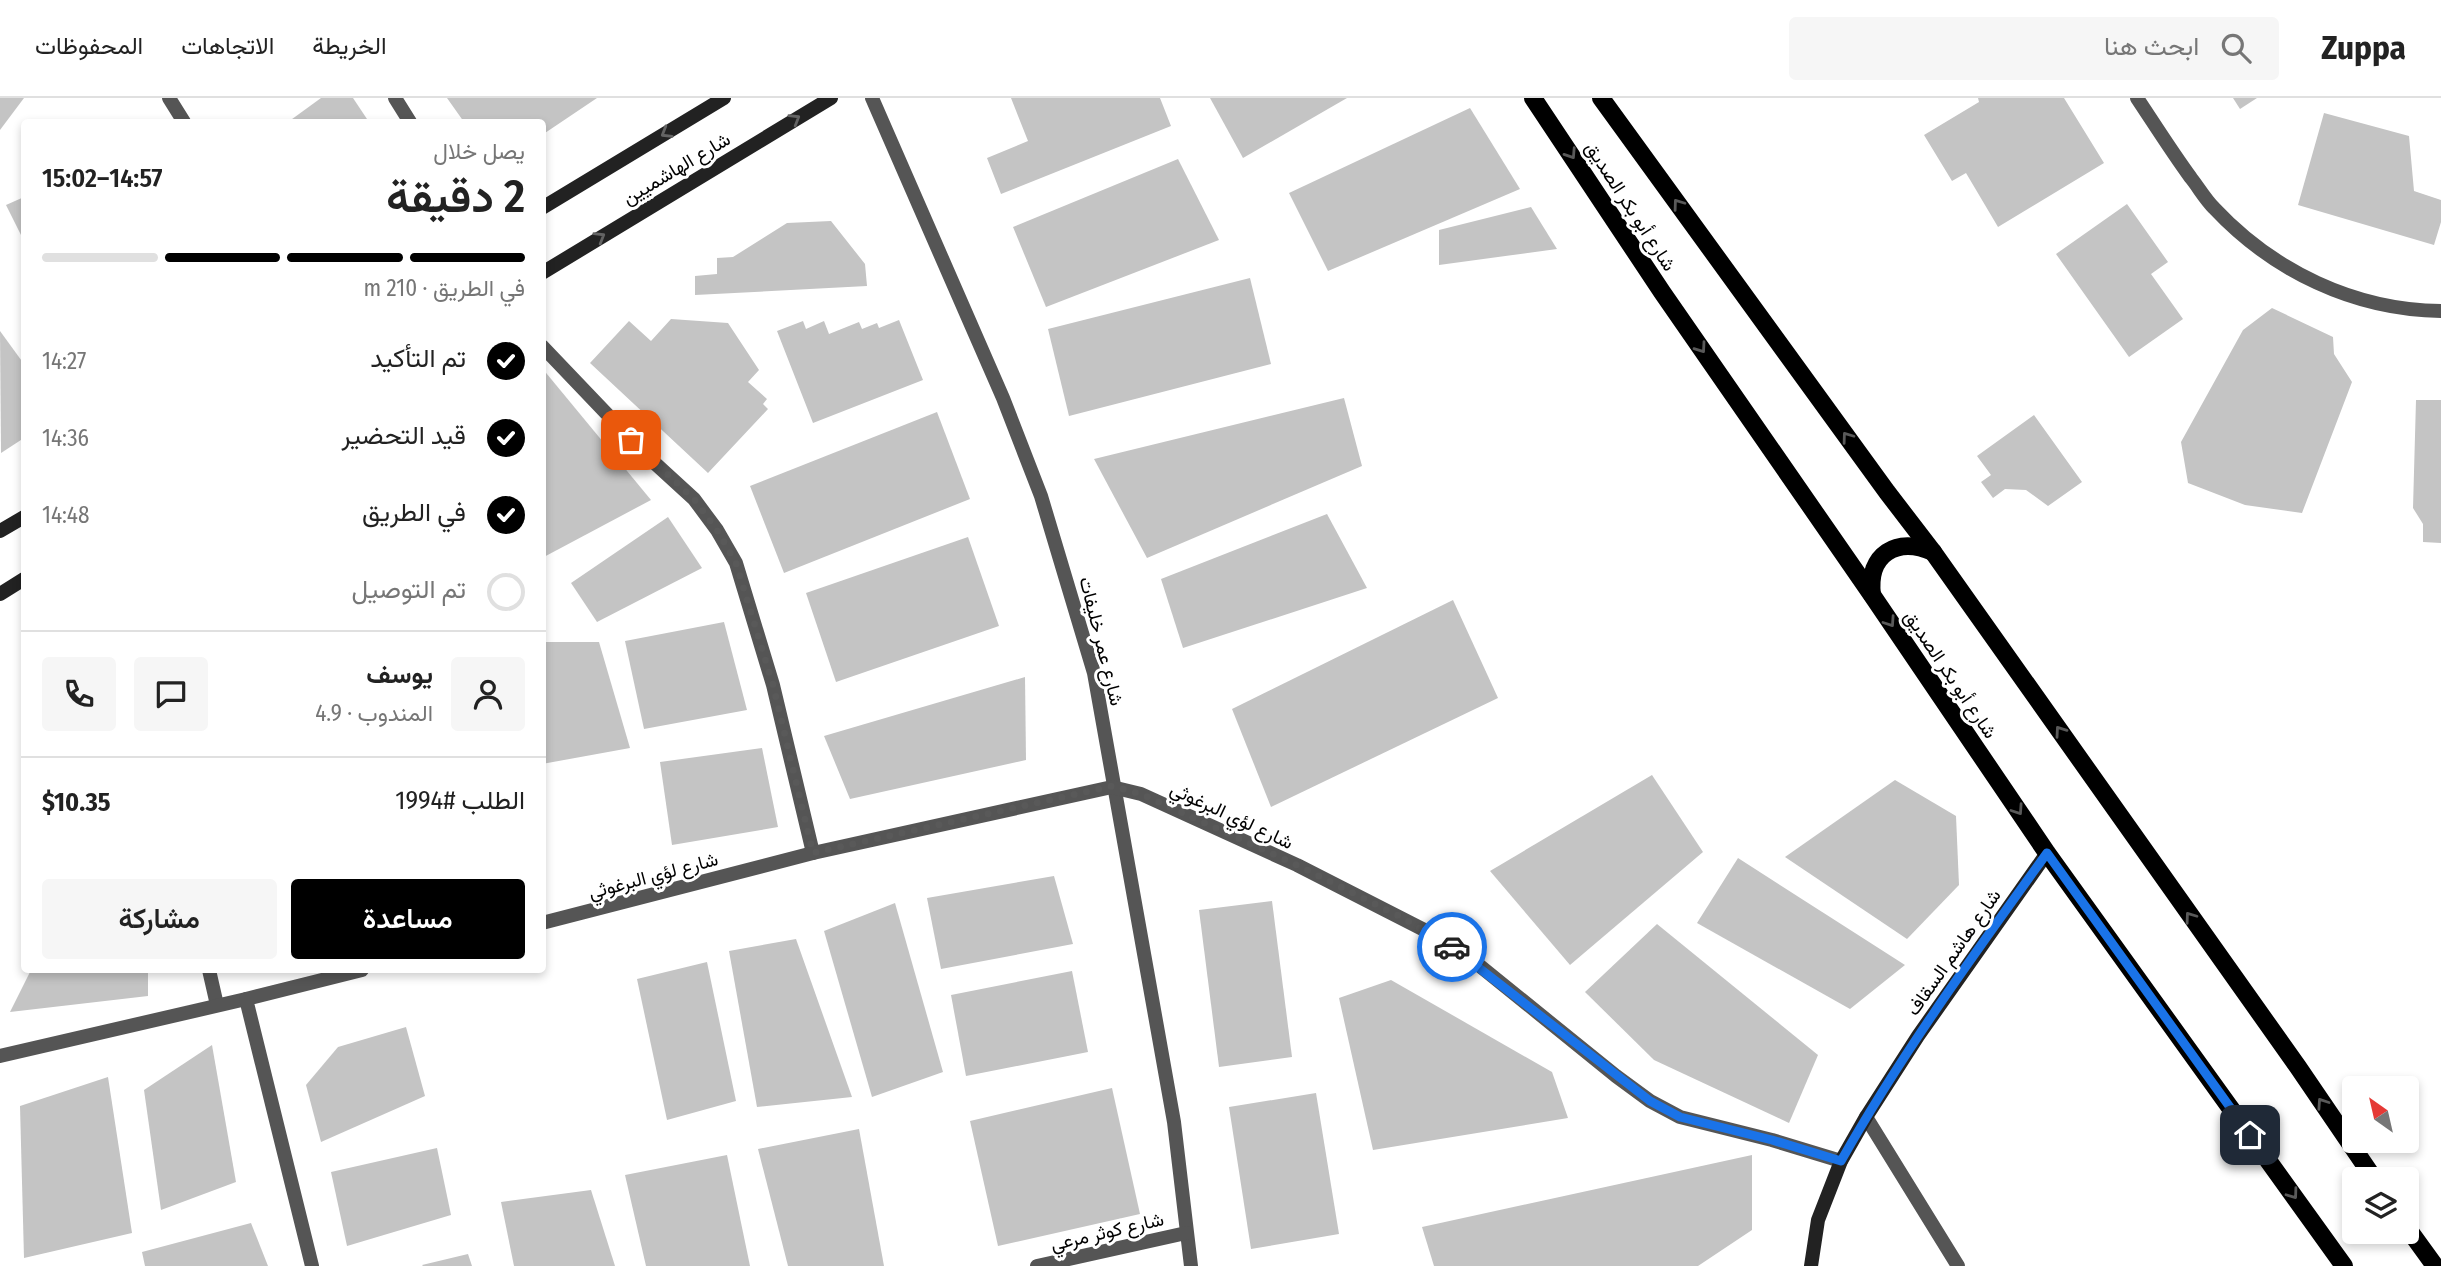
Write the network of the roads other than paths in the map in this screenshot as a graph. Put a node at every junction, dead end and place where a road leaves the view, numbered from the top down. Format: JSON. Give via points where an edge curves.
{"nodes":[{"id":1,"x":169,"y":98,"type":"edge"},
{"id":2,"x":395,"y":98,"type":"edge"},
{"id":3,"x":724,"y":98,"type":"edge"},
{"id":4,"x":831,"y":98,"type":"edge"},
{"id":5,"x":872,"y":98,"type":"edge"},
{"id":6,"x":1533,"y":98,"type":"edge"},
{"id":7,"x":1601,"y":98,"type":"edge"},
{"id":8,"x":2137,"y":98,"type":"edge"},
{"id":9,"x":182,"y":119,"type":"edge"},
{"id":10,"x":408,"y":119,"type":"edge"},
{"id":11,"x":546,"y":206,"type":"edge"},
{"id":12,"x":546,"y":271,"type":"edge"},
{"id":13,"x":2441,"y":311,"type":"edge"},
{"id":14,"x":546,"y":350,"type":"edge"},
{"id":15,"x":21,"y":519,"type":"edge"},
{"id":16,"x":0,"y":531,"type":"edge"},
{"id":17,"x":1933,"y":552,"type":"junction"},
{"id":18,"x":21,"y":581,"type":"edge"},
{"id":19,"x":0,"y":594,"type":"edge"},
{"id":20,"x":1872,"y":595,"type":"junction"},
{"id":21,"x":1112,"y":786,"type":"junction"},
{"id":22,"x":813,"y":853,"type":"junction"},
{"id":23,"x":2047,"y":853,"type":"junction"},
{"id":24,"x":546,"y":922,"type":"edge"},
{"id":25,"x":210,"y":973,"type":"edge"},
{"id":26,"x":350,"y":973,"type":"edge"},
{"id":27,"x":246,"y":999,"type":"junction"},
{"id":28,"x":217,"y":1005,"type":"junction"},
{"id":29,"x":0,"y":1056,"type":"edge"},
{"id":30,"x":1866,"y":1117,"type":"junction"},
{"id":31,"x":1841,"y":1161,"type":"junction"},
{"id":32,"x":2366,"y":1167,"type":"edge"},
{"id":33,"x":1186,"y":1233,"type":"junction"},
{"id":34,"x":2419,"y":1244,"type":"edge"},
{"id":35,"x":312,"y":1266,"type":"edge"},
{"id":36,"x":1037,"y":1266,"type":"edge"},
{"id":37,"x":1191,"y":1266,"type":"edge"},
{"id":38,"x":1811,"y":1266,"type":"edge"},
{"id":39,"x":1958,"y":1266,"type":"edge"},
{"id":40,"x":2344,"y":1266,"type":"edge"},
{"id":41,"x":2435,"y":1266,"type":"edge"}],
"edges":[{"from":1,"to":9,"type":"street"},
{"from":2,"to":10,"type":"street"},
{"from":3,"to":11,"type":"main road","name":"شارع الهاشميين","one_way":true},
{"from":12,"to":4,"type":"main road","name":"شارع الهاشميين","one_way":true},
{"from":5,"to":21,"type":"street","name":"شارع عمر خليفات","via":[[1041,496],[1094,673]]},
{"from":6,"to":20,"type":"main road","name":"شارع أبو بكر الصديق","one_way":true},
{"from":17,"to":7,"type":"main road","name":"شارع أبو بكر الصديق","one_way":true},
{"from":8,"to":13,"type":"street","via":[[2213,207],[2278,262],[2360,300],[2409,311]]},
{"from":14,"to":22,"type":"street","via":[[694,499],[736,563],[773,685]]},
{"from":15,"to":16,"type":"main road"},
{"from":17,"to":20,"type":"main road","via":[[1907,544],[1882,556],[1874,568]]},
{"from":32,"to":17,"type":"main road","name":"شارع أبو بكر الصديق","one_way":true},
{"from":18,"to":19,"type":"main road"},
{"from":20,"to":23,"type":"main road","name":"شارع أبو بكر الصديق","one_way":true},
{"from":21,"to":22,"type":"street","name":"شارع لؤي البرغوثي"},
{"from":21,"to":31,"type":"street","name":"شارع لؤي البرغوثي","via":[[1141,794],[1285,860],[1440,938],[1616,1076],[1680,1117]]},
{"from":21,"to":33,"type":"street","name":"شارع عمر خليفات","via":[[1174,1122]]},
{"from":22,"to":24,"type":"street","name":"شارع لؤي البرغوثي"},
{"from":23,"to":30,"type":"main road","name":"شارع هاشم السقاف"},
{"from":23,"to":40,"type":"main road","name":"شارع أبو بكر الصديق","one_way":true},
{"from":25,"to":28,"type":"street"},
{"from":26,"to":27,"type":"street"},
{"from":27,"to":28,"type":"street"},
{"from":27,"to":35,"type":"street"},
{"from":28,"to":29,"type":"street"},
{"from":30,"to":31,"type":"main road","name":"شارع هاشم السقاف"},
{"from":30,"to":39,"type":"street"},
{"from":31,"to":38,"type":"main road","name":"شارع هاشم السقاف","via":[[1818,1220]]},
{"from":33,"to":36,"type":"street","name":"شارع كوثر مرعي"},
{"from":33,"to":37,"type":"street","name":"شارع عمر خليفات"},
{"from":34,"to":41,"type":"main road"}]}
